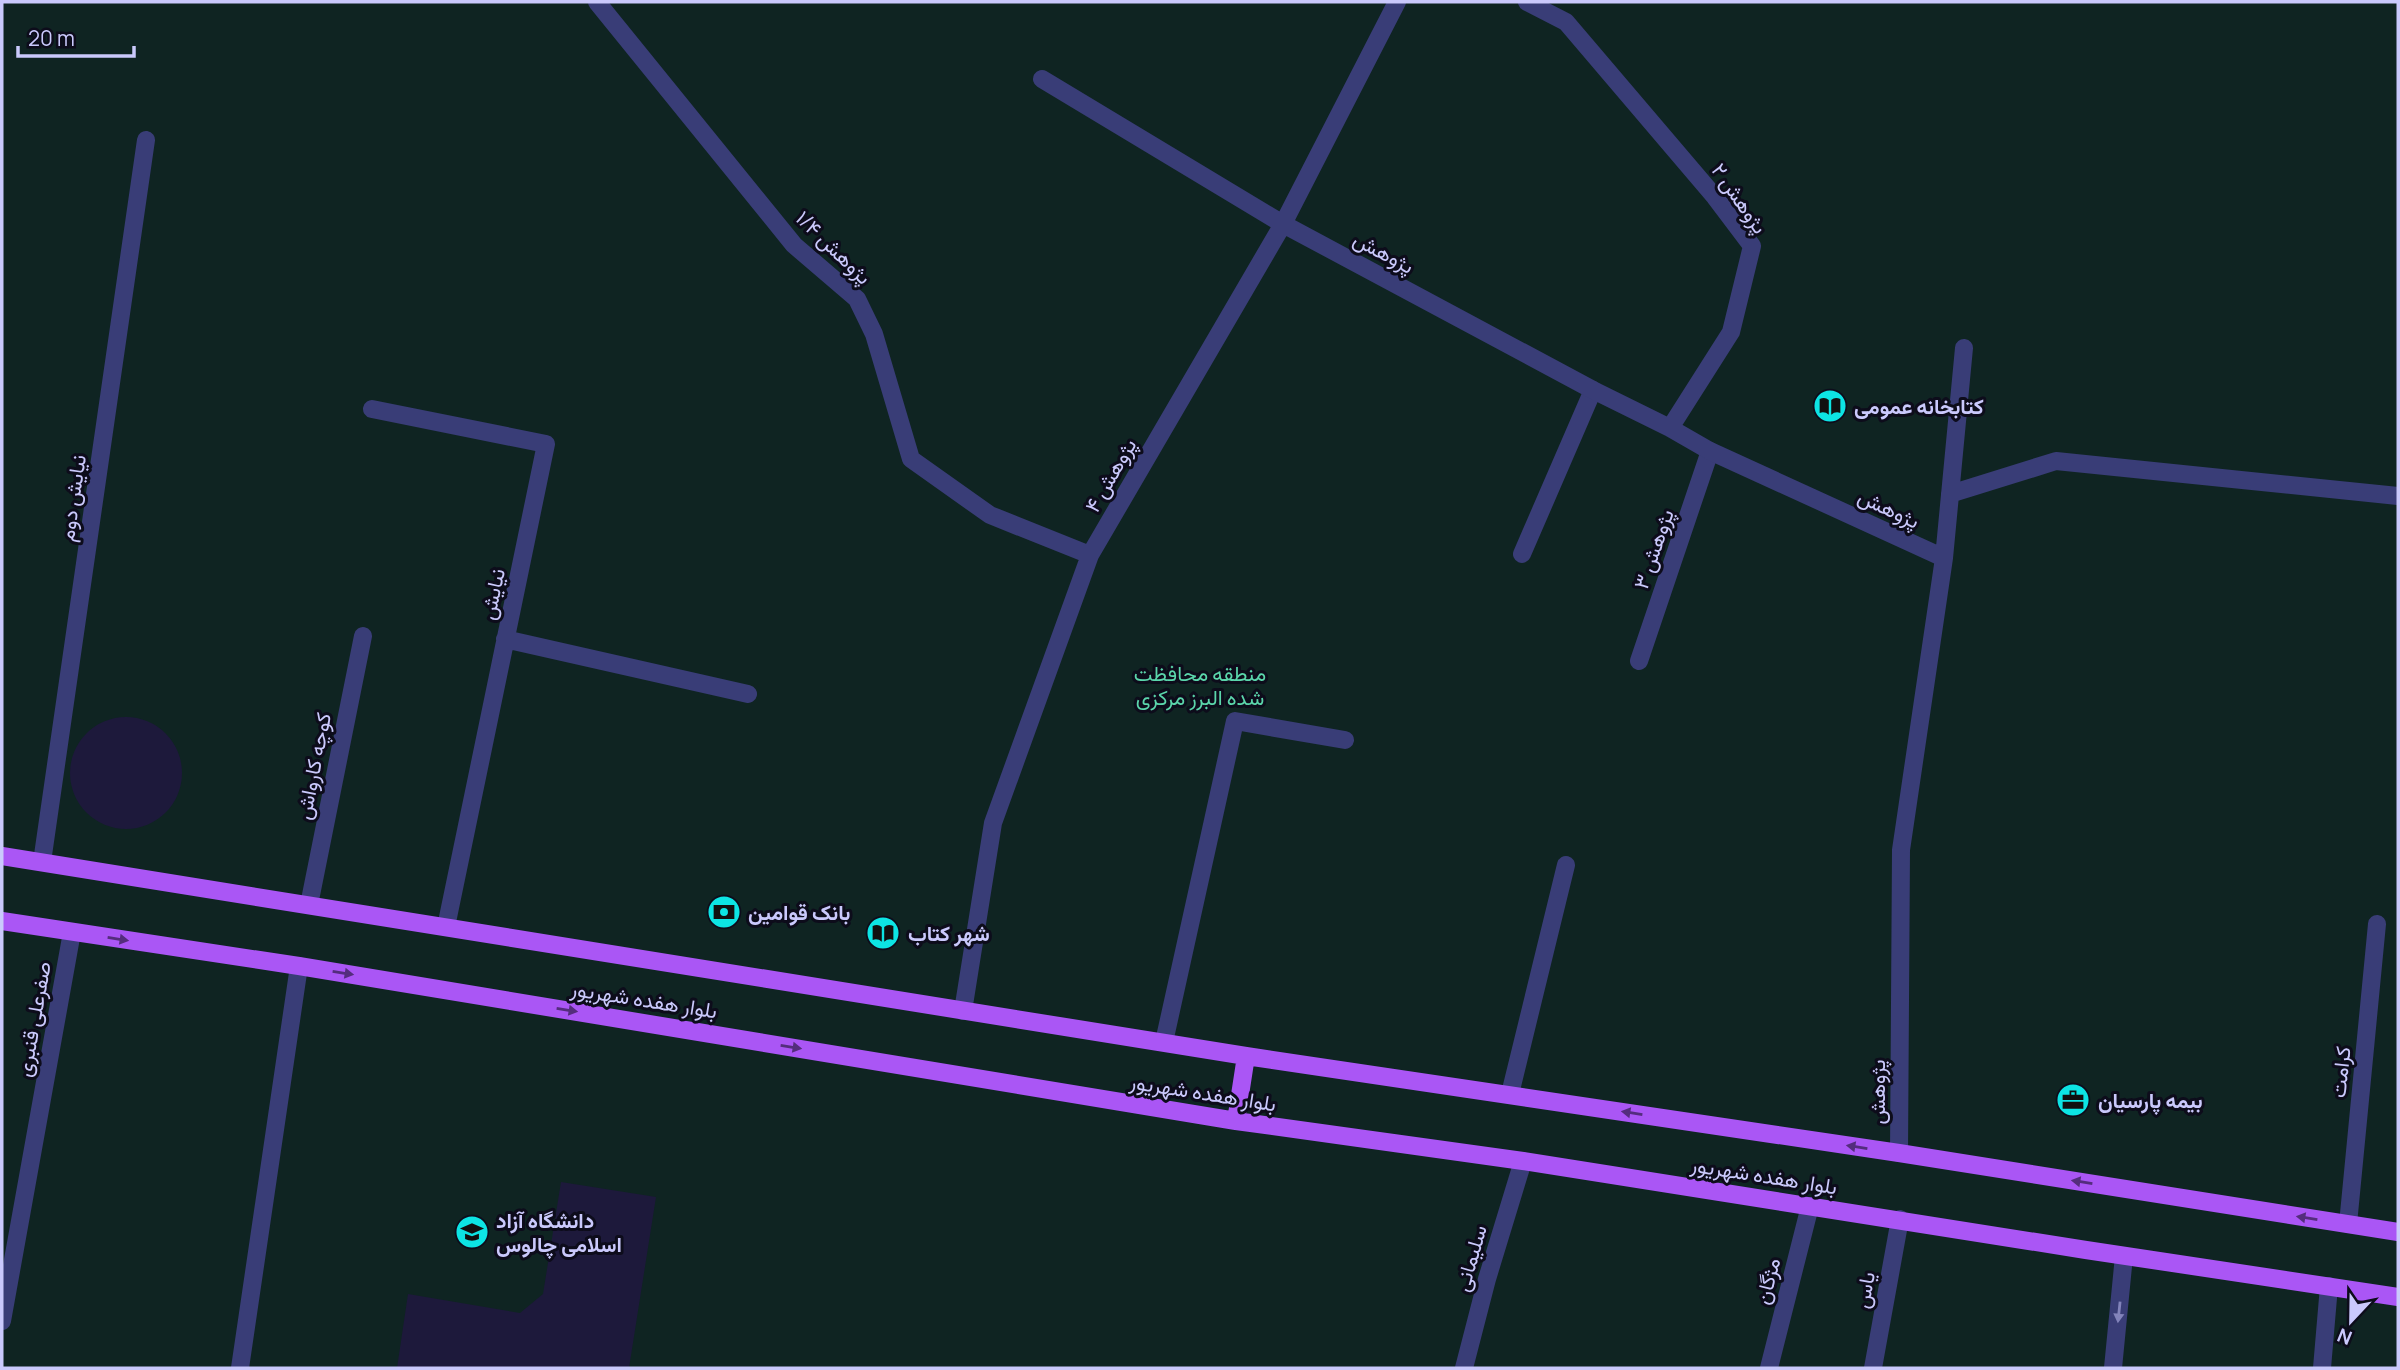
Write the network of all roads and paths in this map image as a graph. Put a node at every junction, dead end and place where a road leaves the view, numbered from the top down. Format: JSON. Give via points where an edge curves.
{"nodes":[{"id":1,"x":597,"y":2,"type":"edge"},
{"id":2,"x":1397,"y":2,"type":"edge"},
{"id":3,"x":1527,"y":2,"type":"edge"},
{"id":4,"x":1042,"y":79,"type":"dead end"},
{"id":5,"x":146,"y":140,"type":"dead end"},
{"id":6,"x":1283,"y":224,"type":"junction"},
{"id":7,"x":1964,"y":348,"type":"dead end"},
{"id":8,"x":1592,"y":390,"type":"junction"},
{"id":9,"x":372,"y":409,"type":"dead end"},
{"id":10,"x":1670,"y":428,"type":"junction"},
{"id":11,"x":1710,"y":451,"type":"junction"},
{"id":12,"x":1950,"y":494,"type":"junction"},
{"id":13,"x":2398,"y":496,"type":"edge"},
{"id":14,"x":1522,"y":554,"type":"dead end"},
{"id":15,"x":1090,"y":555,"type":"junction"},
{"id":16,"x":1944,"y":558,"type":"junction"},
{"id":17,"x":362,"y":636,"type":"dead end"},
{"id":18,"x":505,"y":639,"type":"junction"},
{"id":19,"x":1639,"y":661,"type":"dead end"},
{"id":20,"x":748,"y":694,"type":"dead end"},
{"id":21,"x":1345,"y":740,"type":"dead end"},
{"id":22,"x":2,"y":856,"type":"edge"},
{"id":23,"x":43,"y":862,"type":"junction"},
{"id":24,"x":1566,"y":866,"type":"dead end"},
{"id":25,"x":309,"y":905,"type":"junction"},
{"id":26,"x":2,"y":921,"type":"edge"},
{"id":27,"x":2378,"y":924,"type":"dead end"},
{"id":28,"x":446,"y":927,"type":"junction"},
{"id":29,"x":72,"y":932,"type":"junction"},
{"id":30,"x":299,"y":966,"type":"junction"},
{"id":31,"x":963,"y":1011,"type":"junction"},
{"id":32,"x":1164,"y":1042,"type":"junction"},
{"id":33,"x":1246,"y":1056,"type":"junction"},
{"id":34,"x":1510,"y":1094,"type":"junction"},
{"id":35,"x":1236,"y":1121,"type":"junction"},
{"id":36,"x":1899,"y":1153,"type":"junction"},
{"id":37,"x":1523,"y":1161,"type":"junction"},
{"id":38,"x":1810,"y":1206,"type":"junction"},
{"id":39,"x":1900,"y":1219,"type":"junction"},
{"id":40,"x":2348,"y":1224,"type":"junction"},
{"id":41,"x":2398,"y":1232,"type":"edge"},
{"id":42,"x":2124,"y":1256,"type":"junction"},
{"id":43,"x":2329,"y":1286,"type":"junction"},
{"id":44,"x":2398,"y":1297,"type":"edge"},
{"id":45,"x":2,"y":1321,"type":"edge"},
{"id":46,"x":240,"y":1368,"type":"edge"},
{"id":47,"x":1464,"y":1368,"type":"edge"},
{"id":48,"x":1769,"y":1368,"type":"edge"},
{"id":49,"x":1873,"y":1368,"type":"edge"},
{"id":50,"x":2113,"y":1368,"type":"edge"},
{"id":51,"x":2322,"y":1368,"type":"edge"}],
"edges":[{"from":1,"to":15,"type":"street","name":"پژوهش ۱/۴","via":[[794,245],[857,299],[874,334],[911,459],[990,515]]},
{"from":2,"to":6,"type":"street","name":"پژوهش ۴"},
{"from":3,"to":10,"type":"street","name":"پژوهش ۲","via":[[1566,22],[1752,246],[1731,332]]},
{"from":4,"to":6,"type":"street","name":"پژوهش"},
{"from":5,"to":23,"type":"street","name":"نیایش دوم"},
{"from":6,"to":8,"type":"street","name":"پژوهش"},
{"from":6,"to":15,"type":"street","name":"پژوهش ۴"},
{"from":7,"to":12,"type":"street"},
{"from":8,"to":10,"type":"street","name":"پژوهش"},
{"from":8,"to":14,"type":"street"},
{"from":9,"to":18,"type":"street","name":"نیایش","via":[[546,444]]},
{"from":10,"to":11,"type":"street","name":"پژوهش"},
{"from":11,"to":16,"type":"street","name":"پژوهش"},
{"from":11,"to":19,"type":"street","name":"پژوهش ۳"},
{"from":12,"to":13,"type":"street","via":[[2056,461]]},
{"from":12,"to":16,"type":"street"},
{"from":15,"to":31,"type":"street","name":"پژوهش ۴","via":[[993,823]]},
{"from":16,"to":36,"type":"street","name":"پژوهش","via":[[1901,850]]},
{"from":17,"to":25,"type":"street","name":"کوچه کارواش"},
{"from":18,"to":20,"type":"street"},
{"from":18,"to":28,"type":"street","name":"نیایش"},
{"from":21,"to":32,"type":"street","via":[[1235,721]]},
{"from":22,"to":23,"type":"main road","name":"بلوار هفده شهریور"},
{"from":23,"to":25,"type":"main road","name":"بلوار هفده شهریور"},
{"from":24,"to":34,"type":"street"},
{"from":25,"to":28,"type":"main road","name":"بلوار هفده شهریور"},
{"from":26,"to":29,"type":"main road","name":"بلوار هفده شهریور"},
{"from":27,"to":40,"type":"street","name":"کرامت"},
{"from":28,"to":31,"type":"main road","name":"بلوار هفده شهریور"},
{"from":29,"to":30,"type":"main road","name":"بلوار هفده شهریور","one_way":true},
{"from":29,"to":45,"type":"street","name":"صفرعلی قنبری"},
{"from":30,"to":35,"type":"main road","name":"بلوار هفده شهریور","one_way":true},
{"from":30,"to":46,"type":"street"},
{"from":31,"to":32,"type":"main road","name":"بلوار هفده شهریور"},
{"from":32,"to":33,"type":"main road","name":"بلوار هفده شهریور"},
{"from":33,"to":34,"type":"main road","name":"بلوار هفده شهریور"},
{"from":33,"to":35,"type":"main road"},
{"from":36,"to":34,"type":"main road","name":"بلوار هفده شهریور","one_way":true},
{"from":35,"to":37,"type":"main road","name":"بلوار هفده شهریور"},
{"from":40,"to":36,"type":"main road","name":"بلوار هفده شهریور","one_way":true},
{"from":37,"to":38,"type":"main road","name":"بلوار هفده شهریور"},
{"from":37,"to":47,"type":"street","name":"سلیمانی"},
{"from":38,"to":39,"type":"main road","name":"بلوار هفده شهریور"},
{"from":38,"to":48,"type":"street","name":"مژگان"},
{"from":39,"to":42,"type":"main road","name":"بلوار هفده شهریور"},
{"from":39,"to":49,"type":"street","name":"یاس"},
{"from":40,"to":41,"type":"main road","name":"بلوار هفده شهریور"},
{"from":42,"to":43,"type":"main road","name":"بلوار هفده شهریور"},
{"from":42,"to":50,"type":"street","one_way":true},
{"from":43,"to":44,"type":"main road","name":"بلوار هفده شهریور"},
{"from":43,"to":51,"type":"street"}]}
